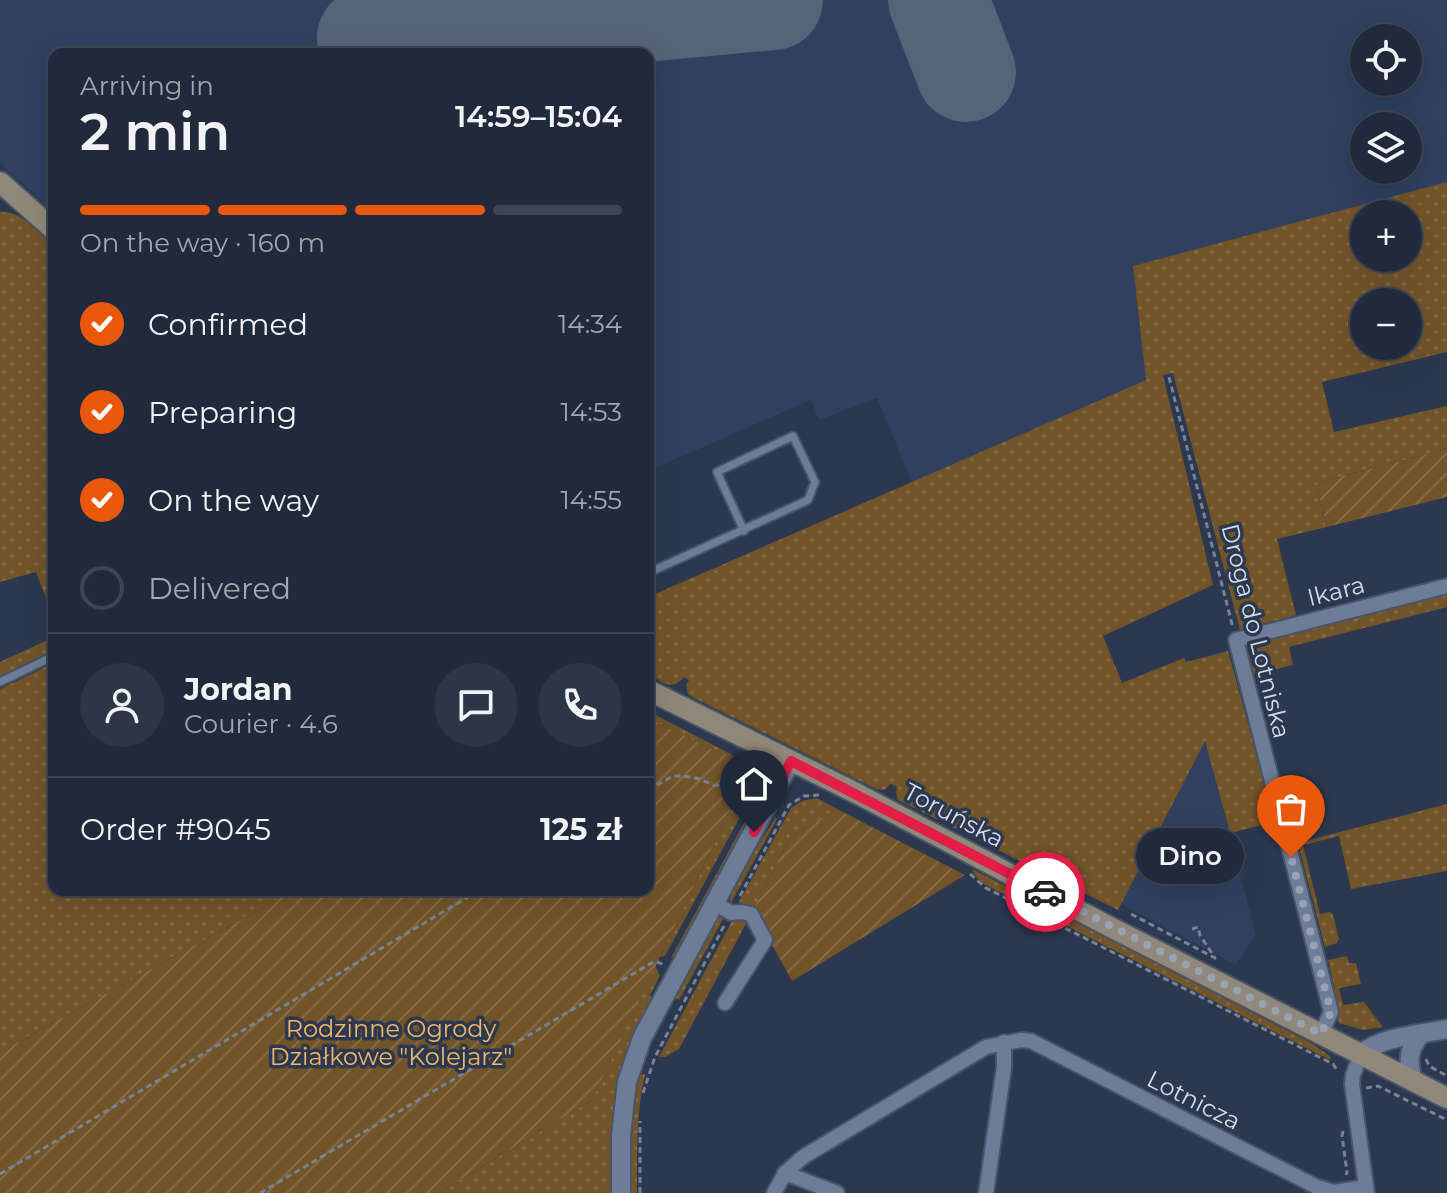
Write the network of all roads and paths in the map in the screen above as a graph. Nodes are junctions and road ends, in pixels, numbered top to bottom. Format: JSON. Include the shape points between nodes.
{"nodes":[{"id":1,"x":3,"y":190,"type":"edge"},
{"id":2,"x":48,"y":225,"type":"edge"},
{"id":3,"x":1169,"y":377,"type":"dead end"},
{"id":4,"x":744,"y":531,"type":"junction"},
{"id":5,"x":654,"y":570,"type":"edge"},
{"id":6,"x":1447,"y":586,"type":"edge"},
{"id":7,"x":1236,"y":640,"type":"junction"},
{"id":8,"x":48,"y":659,"type":"edge"},
{"id":9,"x":0,"y":682,"type":"edge"},
{"id":10,"x":654,"y":693,"type":"edge"},
{"id":11,"x":742,"y":756,"type":"dead end"},
{"id":12,"x":791,"y":761,"type":"junction"},
{"id":13,"x":654,"y":787,"type":"edge"},
{"id":14,"x":821,"y":795,"type":"dead end"},
{"id":15,"x":966,"y":870,"type":"dead end"},
{"id":16,"x":470,"y":896,"type":"edge"},
{"id":17,"x":723,"y":908,"type":"junction"},
{"id":18,"x":1131,"y":914,"type":"dead end"},
{"id":19,"x":1192,"y":929,"type":"dead end"},
{"id":20,"x":664,"y":965,"type":"dead end"},
{"id":21,"x":725,"y":1003,"type":"dead end"},
{"id":22,"x":1433,"y":1032,"type":"edge"},
{"id":23,"x":1321,"y":1034,"type":"junction"},
{"id":24,"x":1004,"y":1042,"type":"junction"},
{"id":25,"x":1361,"y":1054,"type":"junction"},
{"id":26,"x":1447,"y":1076,"type":"edge"},
{"id":27,"x":1413,"y":1082,"type":"junction"},
{"id":28,"x":1353,"y":1091,"type":"junction"},
{"id":29,"x":1447,"y":1098,"type":"edge"},
{"id":30,"x":642,"y":1099,"type":"dead end"},
{"id":31,"x":641,"y":1114,"type":"dead end"},
{"id":32,"x":1447,"y":1120,"type":"edge"},
{"id":33,"x":1345,"y":1122,"type":"dead end"},
{"id":34,"x":785,"y":1173,"type":"junction"},
{"id":35,"x":0,"y":1174,"type":"edge"},
{"id":36,"x":1367,"y":1190,"type":"edge"},
{"id":37,"x":1343,"y":1191,"type":"junction"},
{"id":38,"x":260,"y":1193,"type":"edge"},
{"id":39,"x":621,"y":1193,"type":"edge"},
{"id":40,"x":640,"y":1193,"type":"edge"},
{"id":41,"x":774,"y":1193,"type":"edge"},
{"id":42,"x":837,"y":1193,"type":"edge"},
{"id":43,"x":986,"y":1193,"type":"edge"}],
"edges":[{"from":1,"to":2,"type":"main road"},
{"from":3,"to":7,"type":"path","name":"Droga do Lotniska"},
{"from":4,"to":4,"type":"lane","via":[[717,472],[793,436],[815,482],[808,500]]},
{"from":4,"to":5,"type":"lane"},
{"from":6,"to":7,"type":"street","name":"Ikara"},
{"from":7,"to":23,"type":"street","name":"Droga do Lotniska","via":[[1331,1012]]},
{"from":8,"to":9,"type":"lane"},
{"from":10,"to":12,"type":"main road","name":"Toruńska"},
{"from":11,"to":13,"type":"path","via":[[753,764],[758,784],[753,799],[731,786],[683,776]]},
{"from":12,"to":17,"type":"street"},
{"from":12,"to":23,"type":"main road","name":"Toruńska"},
{"from":14,"to":17,"type":"path","via":[[804,796],[789,805]]},
{"from":15,"to":28,"type":"path","via":[[980,885],[1333,1064],[1342,1092]]},
{"from":16,"to":35,"type":"path"},
{"from":17,"to":21,"type":"street","via":[[751,914],[765,940]]},
{"from":17,"to":30,"type":"path","via":[[655,1057]]},
{"from":17,"to":39,"type":"street","via":[[642,1038],[627,1082]]},
{"from":18,"to":19,"type":"path","via":[[1214,960],[1198,927]]},
{"from":20,"to":38,"type":"path","via":[[655,961]]},
{"from":22,"to":25,"type":"street","via":[[1380,1043]]},
{"from":22,"to":26,"type":"path","via":[[1435,1043],[1427,1049],[1427,1061]]},
{"from":22,"to":27,"type":"street","via":[[1409,1052]]},
{"from":23,"to":25,"type":"main road","name":"Toruńska"},
{"from":24,"to":34,"type":"street","via":[[986,1047]]},
{"from":24,"to":37,"type":"street","name":"Lotnicza","via":[[1031,1041],[1317,1187]]},
{"from":24,"to":43,"type":"street"},
{"from":25,"to":27,"type":"main road","name":"Toruńska"},
{"from":25,"to":28,"type":"street"},
{"from":27,"to":29,"type":"main road","name":"Toruńska"},
{"from":28,"to":32,"type":"path","via":[[1378,1086]]},
{"from":28,"to":36,"type":"street"},
{"from":31,"to":40,"type":"path"},
{"from":33,"to":37,"type":"path"},
{"from":34,"to":41,"type":"street"},
{"from":34,"to":42,"type":"street"},
{"from":36,"to":37,"type":"street","name":"Lotnicza"}]}
